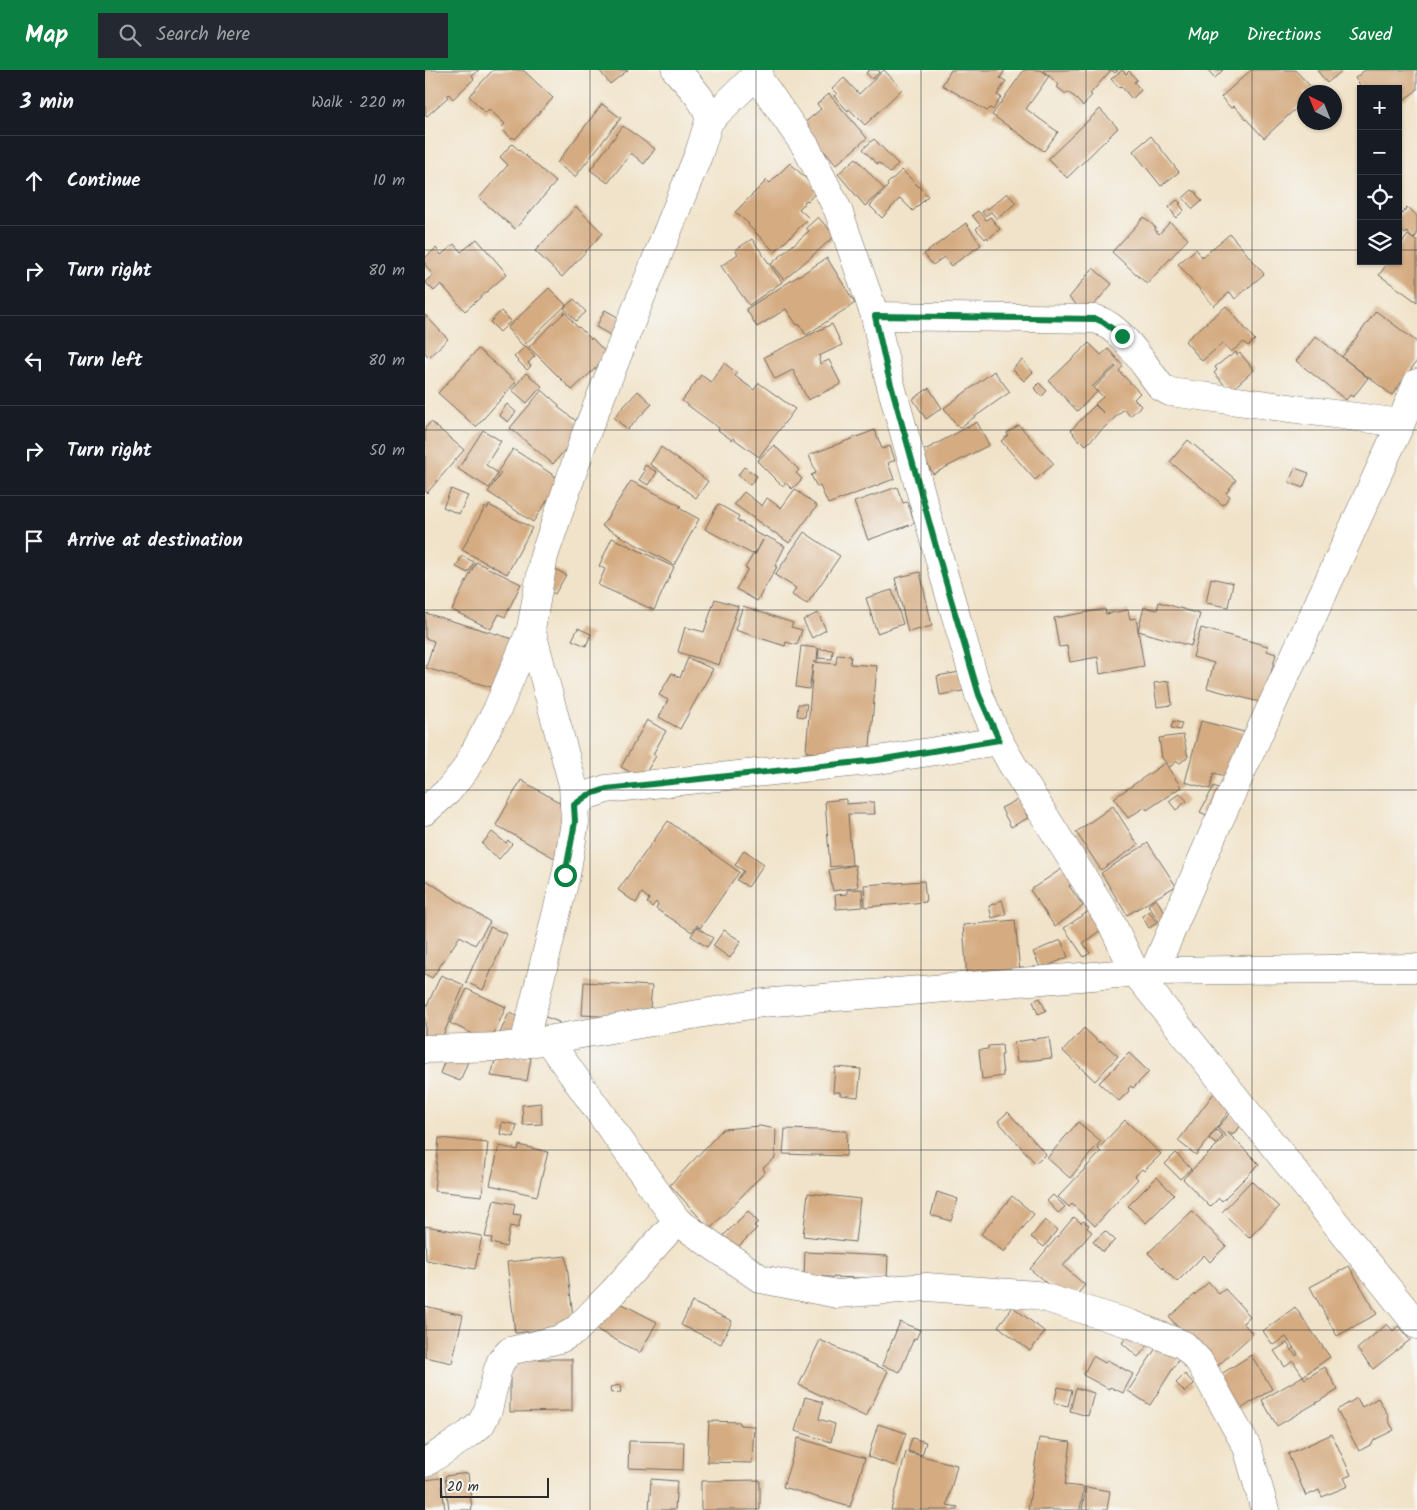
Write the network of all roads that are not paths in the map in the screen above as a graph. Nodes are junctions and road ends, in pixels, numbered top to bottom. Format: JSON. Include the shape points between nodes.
{"nodes":[{"id":1,"x":676,"y":70,"type":"edge"},
{"id":2,"x":757,"y":73,"type":"edge"},
{"id":3,"x":709,"y":121,"type":"junction"},
{"id":4,"x":875,"y":316,"type":"junction"},
{"id":5,"x":1417,"y":384,"type":"edge"},
{"id":6,"x":1401,"y":423,"type":"junction"},
{"id":7,"x":531,"y":630,"type":"junction"},
{"id":8,"x":999,"y":740,"type":"junction"},
{"id":9,"x":574,"y":805,"type":"junction"},
{"id":10,"x":425,"y":811,"type":"edge"},
{"id":11,"x":1417,"y":968,"type":"edge"},
{"id":12,"x":1144,"y":972,"type":"junction"},
{"id":13,"x":536,"y":1042,"type":"junction"},
{"id":14,"x":425,"y":1049,"type":"edge"},
{"id":15,"x":677,"y":1221,"type":"junction"},
{"id":16,"x":1417,"y":1325,"type":"edge"},
{"id":17,"x":425,"y":1462,"type":"edge"},
{"id":18,"x":1265,"y":1510,"type":"edge"}],
"edges":[{"from":1,"to":3,"type":"street","via":[[707,109]]},
{"from":2,"to":3,"type":"street"},
{"from":2,"to":4,"type":"street","via":[[806,147],[838,210]]},
{"from":3,"to":7,"type":"street","via":[[585,436],[544,556]]},
{"from":4,"to":6,"type":"street","via":[[1096,319],[1122,336],[1161,387],[1170,392]]},
{"from":4,"to":8,"type":"street","via":[[945,579],[979,695]]},
{"from":5,"to":6,"type":"street"},
{"from":6,"to":12,"type":"street","via":[[1216,827]]},
{"from":7,"to":9,"type":"street","via":[[573,785]]},
{"from":7,"to":10,"type":"street","via":[[497,710],[465,770]]},
{"from":8,"to":9,"type":"street","via":[[878,760],[606,789],[588,795]]},
{"from":8,"to":12,"type":"street"},
{"from":9,"to":13,"type":"street","via":[[575,822]]},
{"from":11,"to":12,"type":"street"},
{"from":12,"to":13,"type":"street","via":[[762,1003]]},
{"from":12,"to":16,"type":"street"},
{"from":13,"to":14,"type":"street"},
{"from":13,"to":15,"type":"street"},
{"from":15,"to":17,"type":"street","via":[[575,1331],[560,1339],[510,1351],[501,1361],[481,1424]]},
{"from":15,"to":18,"type":"street","via":[[761,1279],[837,1294],[927,1287],[1036,1295],[1131,1324],[1184,1345],[1199,1361],[1247,1448]]}]}
